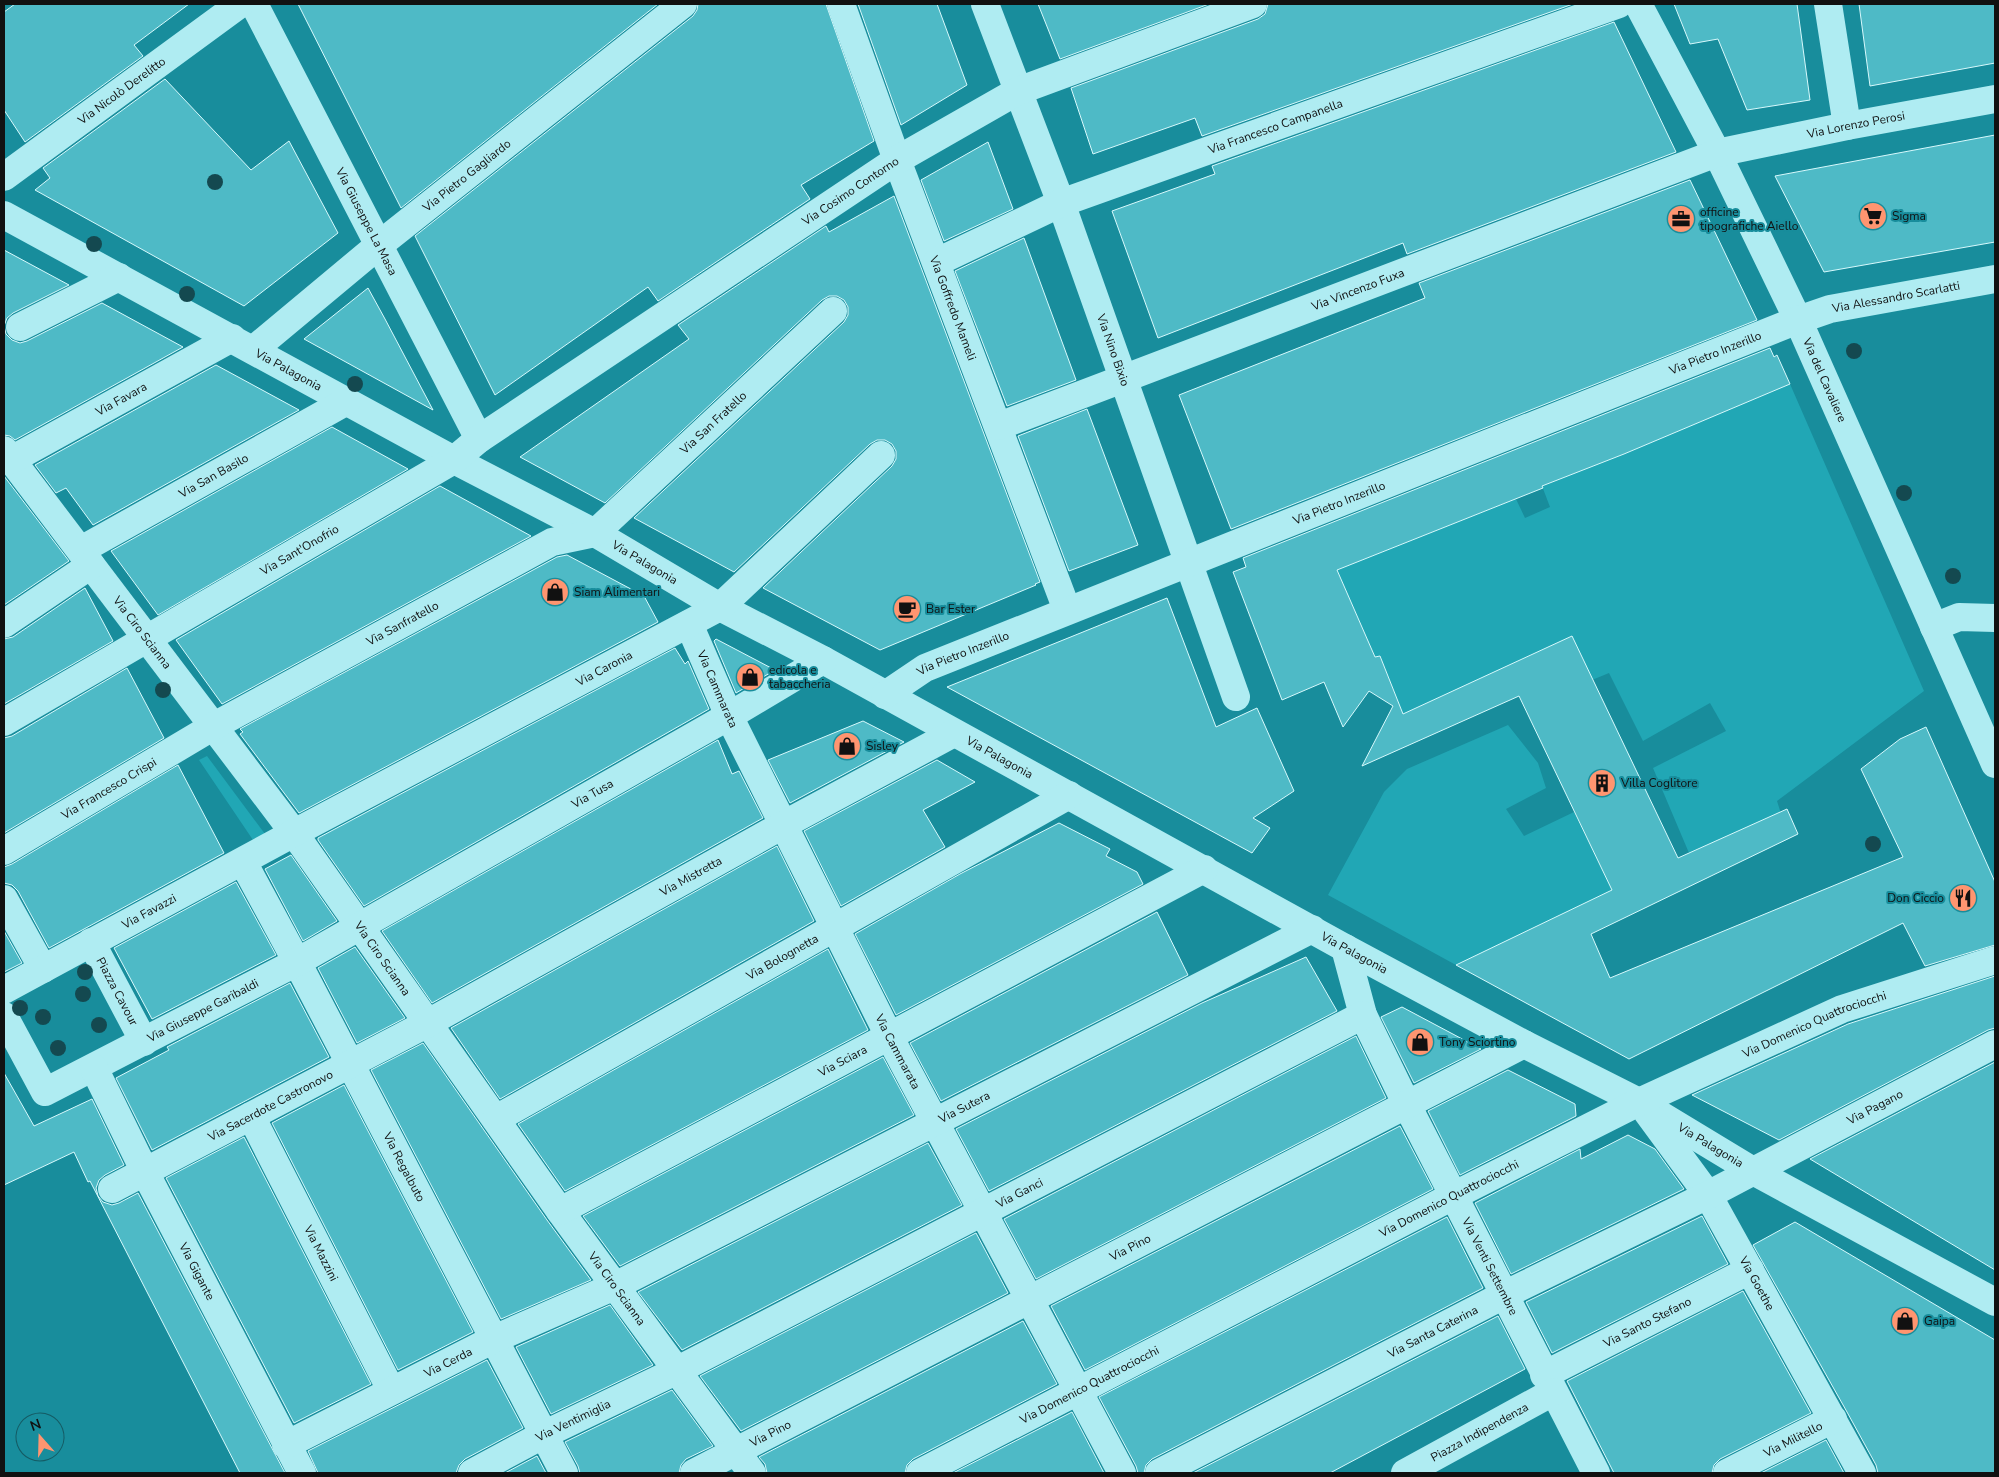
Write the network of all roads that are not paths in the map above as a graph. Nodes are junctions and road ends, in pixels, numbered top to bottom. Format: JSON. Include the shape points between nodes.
{"nodes":[{"id":1,"x":240,"y":4,"type":"edge"},
{"id":2,"x":254,"y":4,"type":"edge"},
{"id":3,"x":683,"y":4,"type":"edge"},
{"id":4,"x":841,"y":4,"type":"edge"},
{"id":5,"x":985,"y":4,"type":"edge"},
{"id":6,"x":1253,"y":4,"type":"edge"},
{"id":7,"x":1619,"y":4,"type":"edge"},
{"id":8,"x":1638,"y":4,"type":"edge"},
{"id":9,"x":1828,"y":4,"type":"edge"},
{"id":10,"x":1018,"y":91,"type":"junction"},
{"id":11,"x":1995,"y":99,"type":"edge"},
{"id":12,"x":1847,"y":126,"type":"junction"},
{"id":13,"x":1717,"y":153,"type":"junction"},
{"id":14,"x":897,"y":160,"type":"junction"},
{"id":15,"x":4,"y":177,"type":"edge"},
{"id":16,"x":1060,"y":203,"type":"junction"},
{"id":17,"x":4,"y":215,"type":"edge"},
{"id":18,"x":379,"y":245,"type":"junction"},
{"id":19,"x":937,"y":262,"type":"junction"},
{"id":20,"x":119,"y":277,"type":"junction"},
{"id":21,"x":1995,"y":279,"type":"edge"},
{"id":22,"x":833,"y":311,"type":"dead end"},
{"id":23,"x":1798,"y":320,"type":"junction"},
{"id":24,"x":20,"y":327,"type":"dead end"},
{"id":25,"x":243,"y":344,"type":"junction"},
{"id":26,"x":1122,"y":378,"type":"junction"},
{"id":27,"x":347,"y":401,"type":"junction"},
{"id":28,"x":999,"y":426,"type":"junction"},
{"id":29,"x":479,"y":438,"type":"junction"},
{"id":30,"x":7,"y":455,"type":"edge"},
{"id":31,"x":881,"y":455,"type":"dead end"},
{"id":32,"x":454,"y":460,"type":"junction"},
{"id":33,"x":594,"y":533,"type":"junction"},
{"id":34,"x":86,"y":558,"type":"junction"},
{"id":35,"x":1188,"y":563,"type":"junction"},
{"id":36,"x":720,"y":607,"type":"junction"},
{"id":37,"x":1067,"y":610,"type":"junction"},
{"id":38,"x":1995,"y":618,"type":"edge"},
{"id":39,"x":4,"y":624,"type":"edge"},
{"id":40,"x":688,"y":624,"type":"junction"},
{"id":41,"x":1934,"y":627,"type":"junction"},
{"id":42,"x":145,"y":638,"type":"junction"},
{"id":43,"x":823,"y":660,"type":"junction"},
{"id":44,"x":885,"y":695,"type":"junction"},
{"id":45,"x":1236,"y":697,"type":"dead end"},
{"id":46,"x":729,"y":716,"type":"junction"},
{"id":47,"x":4,"y":722,"type":"edge"},
{"id":48,"x":214,"y":726,"type":"junction"},
{"id":49,"x":954,"y":733,"type":"junction"},
{"id":50,"x":1995,"y":764,"type":"edge"},
{"id":51,"x":1069,"y":795,"type":"junction"},
{"id":52,"x":783,"y":825,"type":"junction"},
{"id":53,"x":294,"y":833,"type":"junction"},
{"id":54,"x":4,"y":851,"type":"edge"},
{"id":55,"x":243,"y":862,"type":"junction"},
{"id":56,"x":1204,"y":869,"type":"junction"},
{"id":57,"x":4,"y":899,"type":"edge"},
{"id":58,"x":360,"y":926,"type":"junction"},
{"id":59,"x":835,"y":927,"type":"junction"},
{"id":60,"x":1312,"y":929,"type":"junction"},
{"id":61,"x":91,"y":942,"type":"junction"},
{"id":62,"x":1345,"y":948,"type":"junction"},
{"id":63,"x":1995,"y":960,"type":"edge"},
{"id":64,"x":297,"y":962,"type":"junction"},
{"id":65,"x":43,"y":969,"type":"junction"},
{"id":66,"x":4,"y":990,"type":"edge"},
{"id":67,"x":4,"y":1016,"type":"edge"},
{"id":68,"x":1363,"y":1016,"type":"junction"},
{"id":69,"x":428,"y":1023,"type":"junction"},
{"id":70,"x":889,"y":1036,"type":"junction"},
{"id":71,"x":144,"y":1042,"type":"junction"},
{"id":72,"x":1524,"y":1044,"type":"junction"},
{"id":73,"x":1995,"y":1044,"type":"edge"},
{"id":74,"x":350,"y":1064,"type":"junction"},
{"id":75,"x":94,"y":1068,"type":"junction"},
{"id":76,"x":1639,"y":1102,"type":"junction"},
{"id":77,"x":1407,"y":1106,"type":"junction"},
{"id":78,"x":251,"y":1116,"type":"junction"},
{"id":79,"x":496,"y":1119,"type":"junction"},
{"id":80,"x":935,"y":1122,"type":"junction"},
{"id":81,"x":1753,"y":1171,"type":"junction"},
{"id":82,"x":145,"y":1172,"type":"junction"},
{"id":83,"x":112,"y":1189,"type":"dead end"},
{"id":84,"x":1708,"y":1195,"type":"junction"},
{"id":85,"x":1453,"y":1196,"type":"junction"},
{"id":86,"x":560,"y":1211,"type":"junction"},
{"id":87,"x":983,"y":1212,"type":"junction"},
{"id":88,"x":1750,"y":1270,"type":"junction"},
{"id":89,"x":615,"y":1286,"type":"junction"},
{"id":90,"x":1504,"y":1295,"type":"junction"},
{"id":91,"x":1030,"y":1300,"type":"junction"},
{"id":92,"x":1995,"y":1300,"type":"edge"},
{"id":93,"x":494,"y":1339,"type":"junction"},
{"id":94,"x":676,"y":1371,"type":"junction"},
{"id":95,"x":1549,"y":1384,"type":"junction"},
{"id":96,"x":391,"y":1390,"type":"junction"},
{"id":97,"x":1079,"y":1392,"type":"junction"},
{"id":98,"x":1833,"y":1419,"type":"junction"},
{"id":99,"x":544,"y":1435,"type":"junction"},
{"id":100,"x":286,"y":1444,"type":"junction"},
{"id":101,"x":744,"y":1463,"type":"edge"},
{"id":102,"x":1589,"y":1471,"type":"edge"},
{"id":103,"x":302,"y":1473,"type":"edge"},
{"id":104,"x":472,"y":1473,"type":"edge"},
{"id":105,"x":564,"y":1473,"type":"edge"},
{"id":106,"x":694,"y":1473,"type":"edge"},
{"id":107,"x":920,"y":1473,"type":"edge"},
{"id":108,"x":1122,"y":1473,"type":"edge"},
{"id":109,"x":1159,"y":1473,"type":"edge"},
{"id":110,"x":1405,"y":1473,"type":"edge"},
{"id":111,"x":1727,"y":1473,"type":"edge"},
{"id":112,"x":1862,"y":1473,"type":"edge"}],
"edges":[{"from":1,"to":15,"type":"street","name":"Via Nicolò Derelitto"},
{"from":2,"to":18,"type":"street","name":"Via Giuseppe La Masa"},
{"from":3,"to":18,"type":"street","name":"Via Pietro Gagliardo"},
{"from":4,"to":14,"type":"street","name":"Via Goffredo Mameli"},
{"from":5,"to":10,"type":"street","name":"Via Nino Bixio"},
{"from":6,"to":10,"type":"street","name":"Via Cosimo Contorno"},
{"from":7,"to":16,"type":"street","name":"Via Francesco Campanella"},
{"from":8,"to":13,"type":"street","name":"Via del Cavaliere"},
{"from":9,"to":12,"type":"street"},
{"from":10,"to":14,"type":"street","name":"Via Cosimo Contorno"},
{"from":10,"to":16,"type":"street","name":"Via Nino Bixio"},
{"from":11,"to":12,"type":"street","name":"Via Lorenzo Perosi"},
{"from":12,"to":13,"type":"street","name":"Via Lorenzo Perosi"},
{"from":13,"to":23,"type":"street","name":"Via del Cavaliere"},
{"from":13,"to":26,"type":"street","name":"Via Vincenzo Fuxa"},
{"from":14,"to":19,"type":"street","name":"Via Goffredo Mameli"},
{"from":14,"to":29,"type":"street","name":"Via Cosimo Contorno"},
{"from":16,"to":19,"type":"street","name":"Via Francesco Campanella"},
{"from":16,"to":26,"type":"street","name":"Via Nino Bixio"},
{"from":17,"to":20,"type":"street","name":"Via Palagonia"},
{"from":18,"to":25,"type":"street","name":"Via Pietro Gagliardo"},
{"from":18,"to":29,"type":"street","name":"Via Giuseppe La Masa"},
{"from":19,"to":28,"type":"street","name":"Via Goffredo Mameli"},
{"from":20,"to":24,"type":"street"},
{"from":20,"to":25,"type":"street","name":"Via Palagonia"},
{"from":21,"to":23,"type":"street","name":"Via Alessandro Scarlatti","via":[[1830,310]]},
{"from":22,"to":33,"type":"street","name":"Via San Fratello"},
{"from":23,"to":35,"type":"street","name":"Via Pietro Inzerillo"},
{"from":23,"to":41,"type":"street","name":"Via del Cavaliere"},
{"from":25,"to":27,"type":"street","name":"Via Palagonia"},
{"from":25,"to":30,"type":"street","name":"Via Favara"},
{"from":26,"to":28,"type":"street","name":"Via Vincenzo Fuxa"},
{"from":26,"to":35,"type":"street","name":"Via Nino Bixio"},
{"from":27,"to":32,"type":"street","name":"Via Palagonia"},
{"from":27,"to":34,"type":"street","name":"Via San Basilo"},
{"from":28,"to":37,"type":"street","name":"Via Goffredo Mameli"},
{"from":29,"to":32,"type":"street","name":"Via Cosimo Contorno"},
{"from":30,"to":34,"type":"street","name":"Via Ciro Scianna"},
{"from":31,"to":36,"type":"street","name":"Via Caronia"},
{"from":32,"to":33,"type":"street","name":"Via Palagonia"},
{"from":32,"to":42,"type":"street","name":"Via Sant'Onofrio"},
{"from":33,"to":36,"type":"street","name":"Via Palagonia"},
{"from":33,"to":48,"type":"street","name":"Via Sanfratello","via":[[552,542]]},
{"from":34,"to":39,"type":"street","name":"Via San Basilo"},
{"from":34,"to":42,"type":"street","name":"Via Ciro Scianna"},
{"from":35,"to":37,"type":"street","name":"Via Pietro Inzerillo"},
{"from":35,"to":45,"type":"street","name":"Via Nino Bixio"},
{"from":36,"to":40,"type":"street","name":"Via Caronia"},
{"from":36,"to":43,"type":"street","name":"Via Palagonia"},
{"from":37,"to":44,"type":"street","name":"Via Pietro Inzerillo","via":[[925,668]]},
{"from":38,"to":41,"type":"street","via":[[1959,618]]},
{"from":40,"to":46,"type":"street","name":"Via Cammarata"},
{"from":40,"to":53,"type":"street","name":"Via Caronia"},
{"from":41,"to":50,"type":"street","name":"Via del Cavaliere"},
{"from":42,"to":47,"type":"street","name":"Via Sant'Onofrio"},
{"from":42,"to":48,"type":"street","name":"Via Ciro Scianna"},
{"from":43,"to":44,"type":"street","name":"Via Palagonia"},
{"from":43,"to":46,"type":"street","name":"Via Tusa"},
{"from":44,"to":49,"type":"street","name":"Via Palagonia"},
{"from":46,"to":52,"type":"street","name":"Via Cammarata"},
{"from":46,"to":58,"type":"street","name":"Via Tusa"},
{"from":48,"to":53,"type":"street","name":"Via Ciro Scianna"},
{"from":48,"to":54,"type":"street","name":"Via Francesco Crispi"},
{"from":49,"to":51,"type":"street","name":"Via Palagonia"},
{"from":49,"to":52,"type":"street","name":"Via Mistretta"},
{"from":51,"to":56,"type":"street","name":"Via Palagonia"},
{"from":51,"to":59,"type":"street","name":"Via Bolognetta"},
{"from":52,"to":59,"type":"street","name":"Via Cammarata"},
{"from":52,"to":69,"type":"street","name":"Via Mistretta"},
{"from":53,"to":55,"type":"street","name":"Via Favazzi"},
{"from":53,"to":58,"type":"street","name":"Via Ciro Scianna"},
{"from":55,"to":61,"type":"street","name":"Via Favazzi"},
{"from":55,"to":64,"type":"street","name":"Via Regalbuto"},
{"from":56,"to":60,"type":"street","name":"Via Palagonia"},
{"from":56,"to":70,"type":"street","name":"Via Sciara"},
{"from":57,"to":65,"type":"street"},
{"from":58,"to":64,"type":"street","name":"Via Giuseppe Garibaldi"},
{"from":58,"to":69,"type":"street","name":"Via Ciro Scianna"},
{"from":59,"to":70,"type":"street","name":"Via Cammarata"},
{"from":59,"to":79,"type":"street","name":"Via Bolognetta"},
{"from":60,"to":62,"type":"street","name":"Via Palagonia"},
{"from":60,"to":80,"type":"street","name":"Via Sutera"},
{"from":61,"to":65,"type":"street","name":"Via Favazzi"},
{"from":61,"to":71,"type":"street","name":"Piazza Cavour"},
{"from":62,"to":68,"type":"street","name":"Via Venti Settembre"},
{"from":62,"to":72,"type":"street","name":"Via Palagonia"},
{"from":63,"to":76,"type":"street","name":"Via Domenico Quattrociocchi","via":[[1842,1009]]},
{"from":64,"to":71,"type":"street","name":"Via Giuseppe Garibaldi"},
{"from":64,"to":74,"type":"street","name":"Via Regalbuto"},
{"from":65,"to":66,"type":"street","name":"Via Favazzi"},
{"from":67,"to":75,"type":"street","name":"Via Giuseppe Garibaldi","via":[[45,1092]]},
{"from":68,"to":77,"type":"street","name":"Via Venti Settembre"},
{"from":68,"to":87,"type":"street","name":"Via Ganci"},
{"from":69,"to":74,"type":"street","name":"Via Sacerdote Castronovo"},
{"from":69,"to":79,"type":"street","name":"Via Ciro Scianna"},
{"from":70,"to":80,"type":"street","name":"Via Cammarata"},
{"from":70,"to":86,"type":"street","name":"Via Sciara"},
{"from":71,"to":75,"type":"street","name":"Via Giuseppe Garibaldi"},
{"from":72,"to":76,"type":"street","name":"Via Palagonia"},
{"from":72,"to":77,"type":"street","name":"Via Pino"},
{"from":73,"to":81,"type":"street","name":"Via Pagano"},
{"from":74,"to":78,"type":"street","name":"Via Sacerdote Castronovo"},
{"from":74,"to":93,"type":"street","name":"Via Regalbuto"},
{"from":75,"to":82,"type":"street","name":"Via Gigante"},
{"from":76,"to":81,"type":"street","name":"Via Palagonia"},
{"from":76,"to":84,"type":"street","name":"Via Goethe"},
{"from":76,"to":85,"type":"street","name":"Via Domenico Quattrociocchi"},
{"from":77,"to":85,"type":"street","name":"Via Venti Settembre"},
{"from":77,"to":91,"type":"street","name":"Via Pino"},
{"from":78,"to":82,"type":"street","name":"Via Sacerdote Castronovo"},
{"from":78,"to":96,"type":"street","name":"Via Mazzini"},
{"from":79,"to":86,"type":"street","name":"Via Ciro Scianna"},
{"from":80,"to":87,"type":"street","name":"Via Cammarata"},
{"from":80,"to":89,"type":"street","name":"Via Sutera"},
{"from":81,"to":84,"type":"street","name":"Via Pagano"},
{"from":81,"to":92,"type":"street","name":"Via Palagonia"},
{"from":82,"to":83,"type":"street","name":"Via Sacerdote Castronovo"},
{"from":82,"to":100,"type":"street","name":"Via Gigante"},
{"from":84,"to":88,"type":"street","name":"Via Goethe"},
{"from":84,"to":90,"type":"street","name":"Via Santa Caterina"},
{"from":85,"to":90,"type":"street","name":"Via Venti Settembre"},
{"from":85,"to":97,"type":"street","name":"Via Domenico Quattrociocchi"},
{"from":86,"to":89,"type":"street","name":"Via Ciro Scianna"},
{"from":87,"to":91,"type":"street","name":"Via Cammarata"},
{"from":87,"to":94,"type":"street","name":"Via Ganci"},
{"from":88,"to":95,"type":"street","name":"Via Santo Stefano"},
{"from":88,"to":98,"type":"street","name":"Via Goethe"},
{"from":89,"to":93,"type":"street","name":"Via Cerda"},
{"from":89,"to":94,"type":"street","name":"Via Ciro Scianna"},
{"from":90,"to":95,"type":"street","name":"Via Venti Settembre"},
{"from":90,"to":109,"type":"street","name":"Via Santa Caterina"},
{"from":91,"to":97,"type":"street","name":"Via Cammarata"},
{"from":91,"to":101,"type":"street","name":"Via Pino"},
{"from":93,"to":96,"type":"street","name":"Via Cerda"},
{"from":93,"to":99,"type":"street","name":"Via Regalbuto"},
{"from":94,"to":99,"type":"street","name":"Via Ventimiglia"},
{"from":94,"to":101,"type":"street","name":"Via Ciro Scianna"},
{"from":95,"to":102,"type":"street","name":"Via Venti Settembre"},
{"from":95,"to":110,"type":"street","name":"Piazza Indipendenza"},
{"from":96,"to":100,"type":"street","name":"Via Cerda"},
{"from":97,"to":107,"type":"street","name":"Via Domenico Quattrociocchi"},
{"from":97,"to":108,"type":"street","name":"Via Cammarata"},
{"from":98,"to":111,"type":"street","name":"Via Militello"},
{"from":98,"to":112,"type":"street","name":"Via Goethe"},
{"from":99,"to":104,"type":"street","name":"Via Ventimiglia"},
{"from":99,"to":105,"type":"street","name":"Via Regalbuto"},
{"from":100,"to":103,"type":"street","name":"Via Gigante"},
{"from":101,"to":106,"type":"street","name":"Via Pino"}]}
